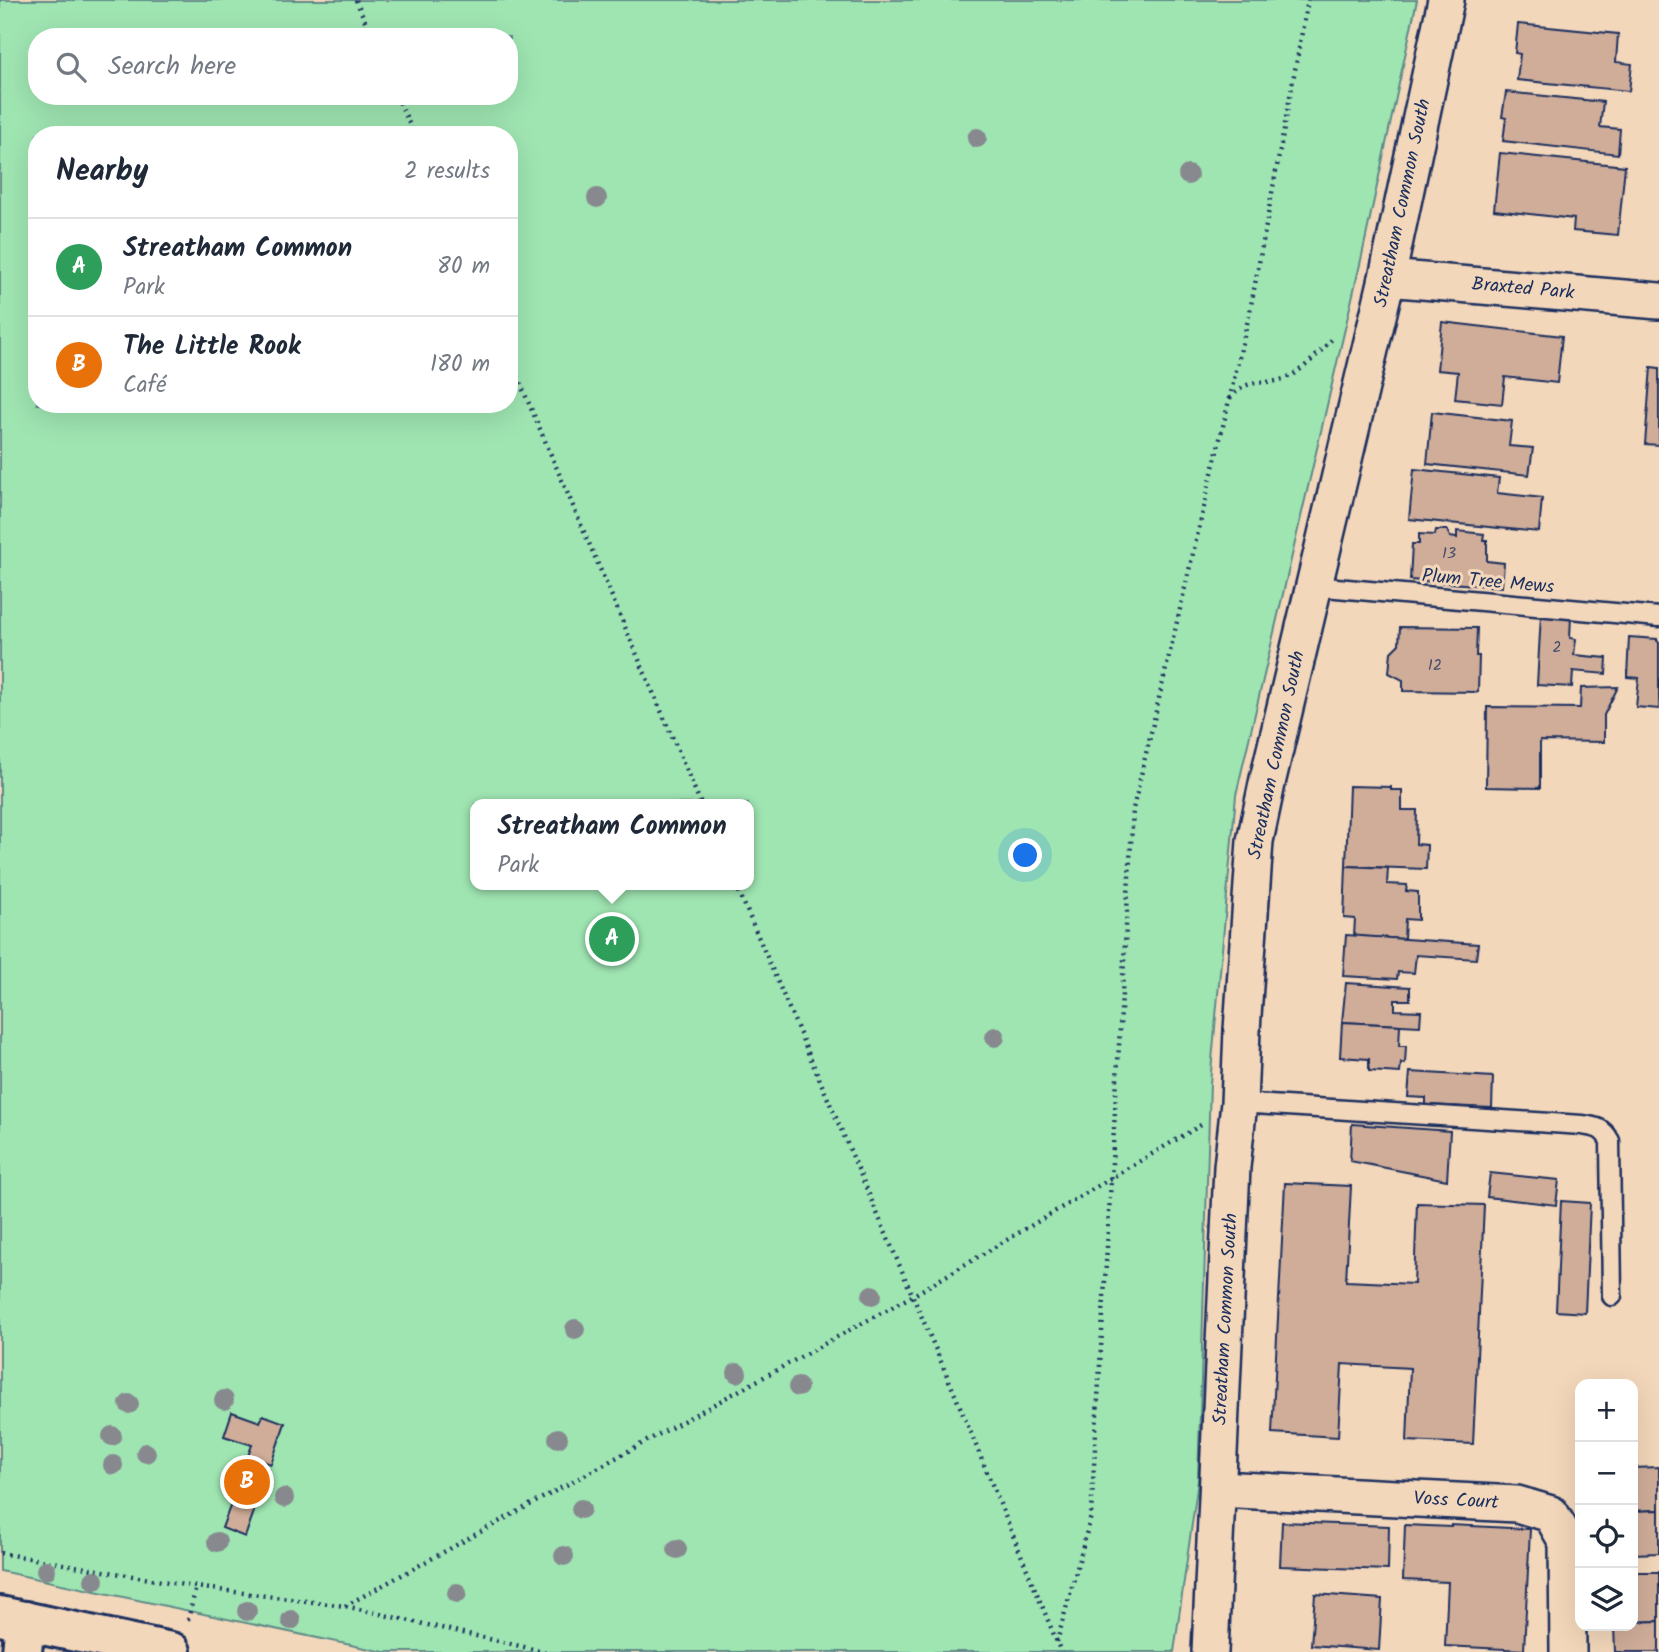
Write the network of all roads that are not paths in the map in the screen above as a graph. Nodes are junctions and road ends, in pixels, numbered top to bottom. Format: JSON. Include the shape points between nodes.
{"nodes":[{"id":1,"x":1446,"y":0,"type":"edge"},
{"id":2,"x":1387,"y":278,"type":"junction"},
{"id":3,"x":1659,"y":301,"type":"edge"},
{"id":4,"x":1314,"y":586,"type":"junction"},
{"id":5,"x":1659,"y":617,"type":"edge"},
{"id":6,"x":1239,"y":1103,"type":"junction"},
{"id":7,"x":1612,"y":1296,"type":"dead end"},
{"id":8,"x":1218,"y":1489,"type":"junction"},
{"id":9,"x":16,"y":1629,"type":"edge"},
{"id":10,"x":179,"y":1638,"type":"edge"},
{"id":11,"x":1210,"y":1652,"type":"edge"},
{"id":12,"x":1568,"y":1652,"type":"edge"}],
"edges":[{"from":1,"to":2,"type":"street","name":"Streatham Common South"},
{"from":2,"to":3,"type":"street","name":"Braxted Park"},
{"from":2,"to":4,"type":"street","name":"Streatham Common South"},
{"from":4,"to":5,"type":"lane","name":"Plum Tree Mews"},
{"from":4,"to":6,"type":"street","name":"Streatham Common South","via":[[1255,841]]},
{"from":6,"to":7,"type":"lane","via":[[1582,1125],[1605,1131],[1610,1141]]},
{"from":6,"to":8,"type":"street","name":"Streatham Common South"},
{"from":8,"to":11,"type":"street","name":"Streatham Common South"},
{"from":8,"to":12,"type":"street","name":"Voss Court","via":[[1517,1504],[1551,1514],[1566,1542]]},
{"from":9,"to":10,"type":"highway"}]}
